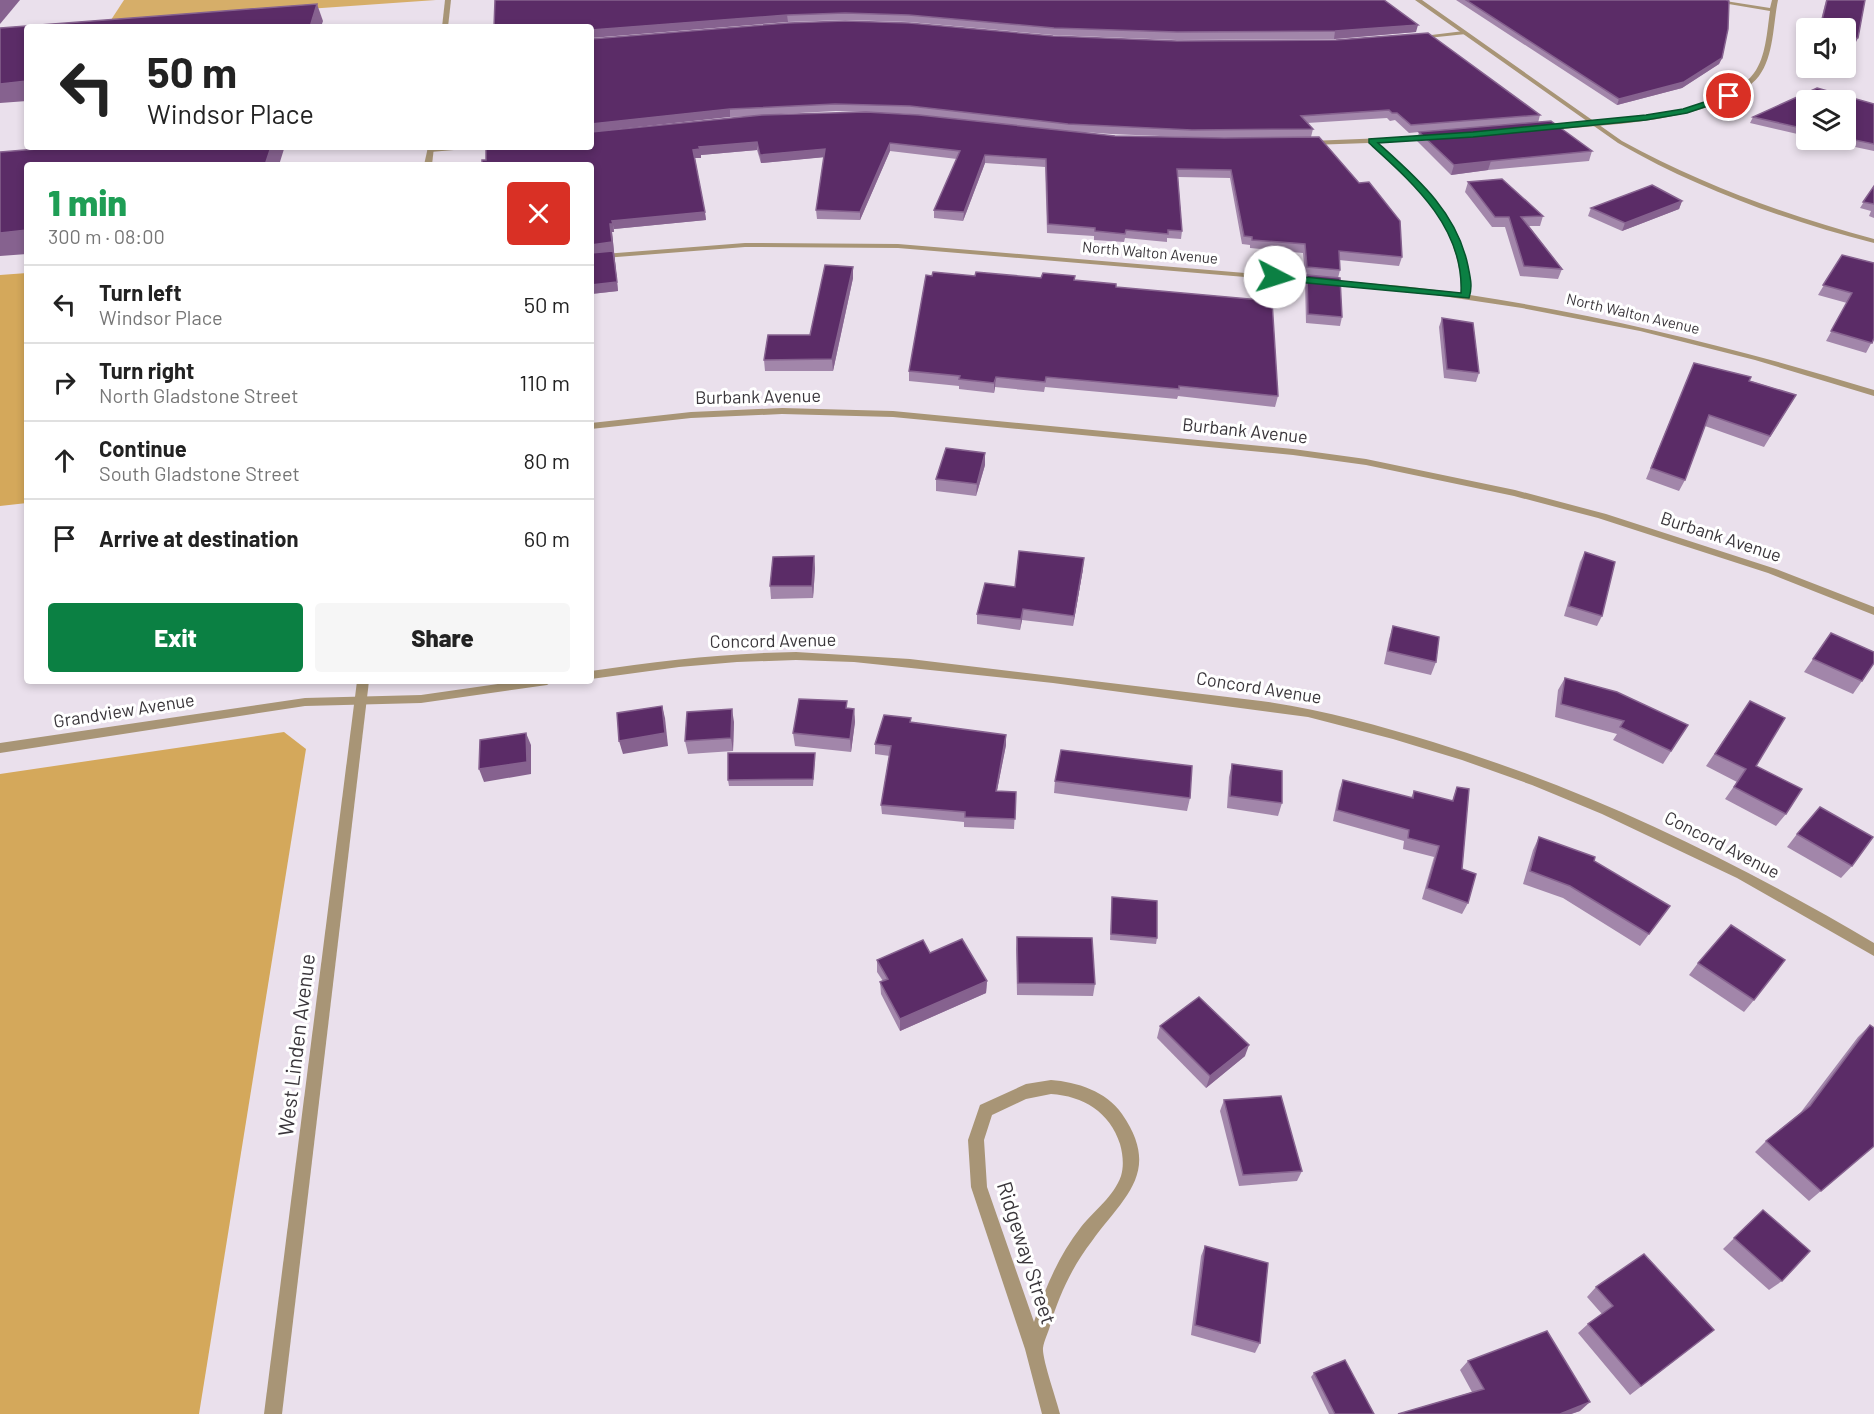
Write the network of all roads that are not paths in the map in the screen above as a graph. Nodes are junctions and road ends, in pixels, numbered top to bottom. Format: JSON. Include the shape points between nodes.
{"nodes":[{"id":1,"x":448,"y":0,"type":"edge"},
{"id":2,"x":1418,"y":0,"type":"edge"},
{"id":3,"x":1708,"y":0,"type":"edge"},
{"id":4,"x":1775,"y":0,"type":"edge"},
{"id":5,"x":1772,"y":10,"type":"junction"},
{"id":6,"x":445,"y":24,"type":"edge"},
{"id":7,"x":1464,"y":33,"type":"junction"},
{"id":8,"x":1412,"y":37,"type":"edge"},
{"id":9,"x":1592,"y":123,"type":"junction"},
{"id":10,"x":1532,"y":129,"type":"edge"},
{"id":11,"x":1443,"y":137,"type":"edge"},
{"id":12,"x":1371,"y":141,"type":"junction"},
{"id":13,"x":1304,"y":143,"type":"edge"},
{"id":14,"x":1874,"y":241,"type":"edge"},
{"id":15,"x":594,"y":257,"type":"edge"},
{"id":16,"x":1466,"y":296,"type":"junction"},
{"id":17,"x":1874,"y":393,"type":"edge"},
{"id":18,"x":594,"y":426,"type":"edge"},
{"id":19,"x":1874,"y":611,"type":"edge"},
{"id":20,"x":594,"y":675,"type":"edge"},
{"id":21,"x":363,"y":684,"type":"edge"},
{"id":22,"x":526,"y":684,"type":"edge"},
{"id":23,"x":360,"y":701,"type":"junction"},
{"id":24,"x":0,"y":748,"type":"edge"},
{"id":25,"x":1874,"y":950,"type":"edge"},
{"id":26,"x":1034,"y":1349,"type":"junction"},
{"id":27,"x":273,"y":1414,"type":"edge"},
{"id":28,"x":1051,"y":1414,"type":"edge"}],
"edges":[{"from":1,"to":6,"type":"street"},
{"from":2,"to":7,"type":"street"},
{"from":3,"to":5,"type":"street"},
{"from":4,"to":5,"type":"street"},
{"from":5,"to":9,"type":"street","via":[[1756,75],[1729,96],[1684,111]]},
{"from":7,"to":8,"type":"street"},
{"from":7,"to":9,"type":"street"},
{"from":9,"to":10,"type":"street"},
{"from":9,"to":14,"type":"street","via":[[1689,180],[1780,214]]},
{"from":11,"to":12,"type":"street"},
{"from":12,"to":13,"type":"street"},
{"from":12,"to":16,"type":"street","via":[[1418,183],[1452,227],[1460,251]]},
{"from":15,"to":16,"type":"street","name":"North Walton Avenue","via":[[745,245],[898,246]]},
{"from":16,"to":17,"type":"street","name":"North Walton Avenue","via":[[1627,325],[1745,354]]},
{"from":18,"to":19,"type":"street","name":"Burbank Avenue","via":[[691,415],[782,411],[893,414],[1366,462],[1515,493],[1602,516],[1761,567]]},
{"from":20,"to":25,"type":"street","name":"Concord Avenue","via":[[704,660],[825,657],[1150,690],[1316,714],[1439,747],[1601,806],[1757,882]]},
{"from":21,"to":23,"type":"street","name":"West Linden Avenue"},
{"from":22,"to":23,"type":"street","via":[[421,699]]},
{"from":23,"to":24,"type":"street","name":"Grandview Avenue","via":[[305,702]]},
{"from":23,"to":27,"type":"street","name":"West Linden Avenue"},
{"from":26,"to":26,"type":"street","name":"Ridgeway Street","via":[[979,1187],[976,1140],[986,1110],[1024,1090],[1050,1085],[1076,1089],[1100,1101],[1118,1120],[1129,1144],[1130,1170],[1119,1199],[1087,1233],[1065,1267]]},
{"from":26,"to":28,"type":"street","name":"Ridgeway Street"}]}
